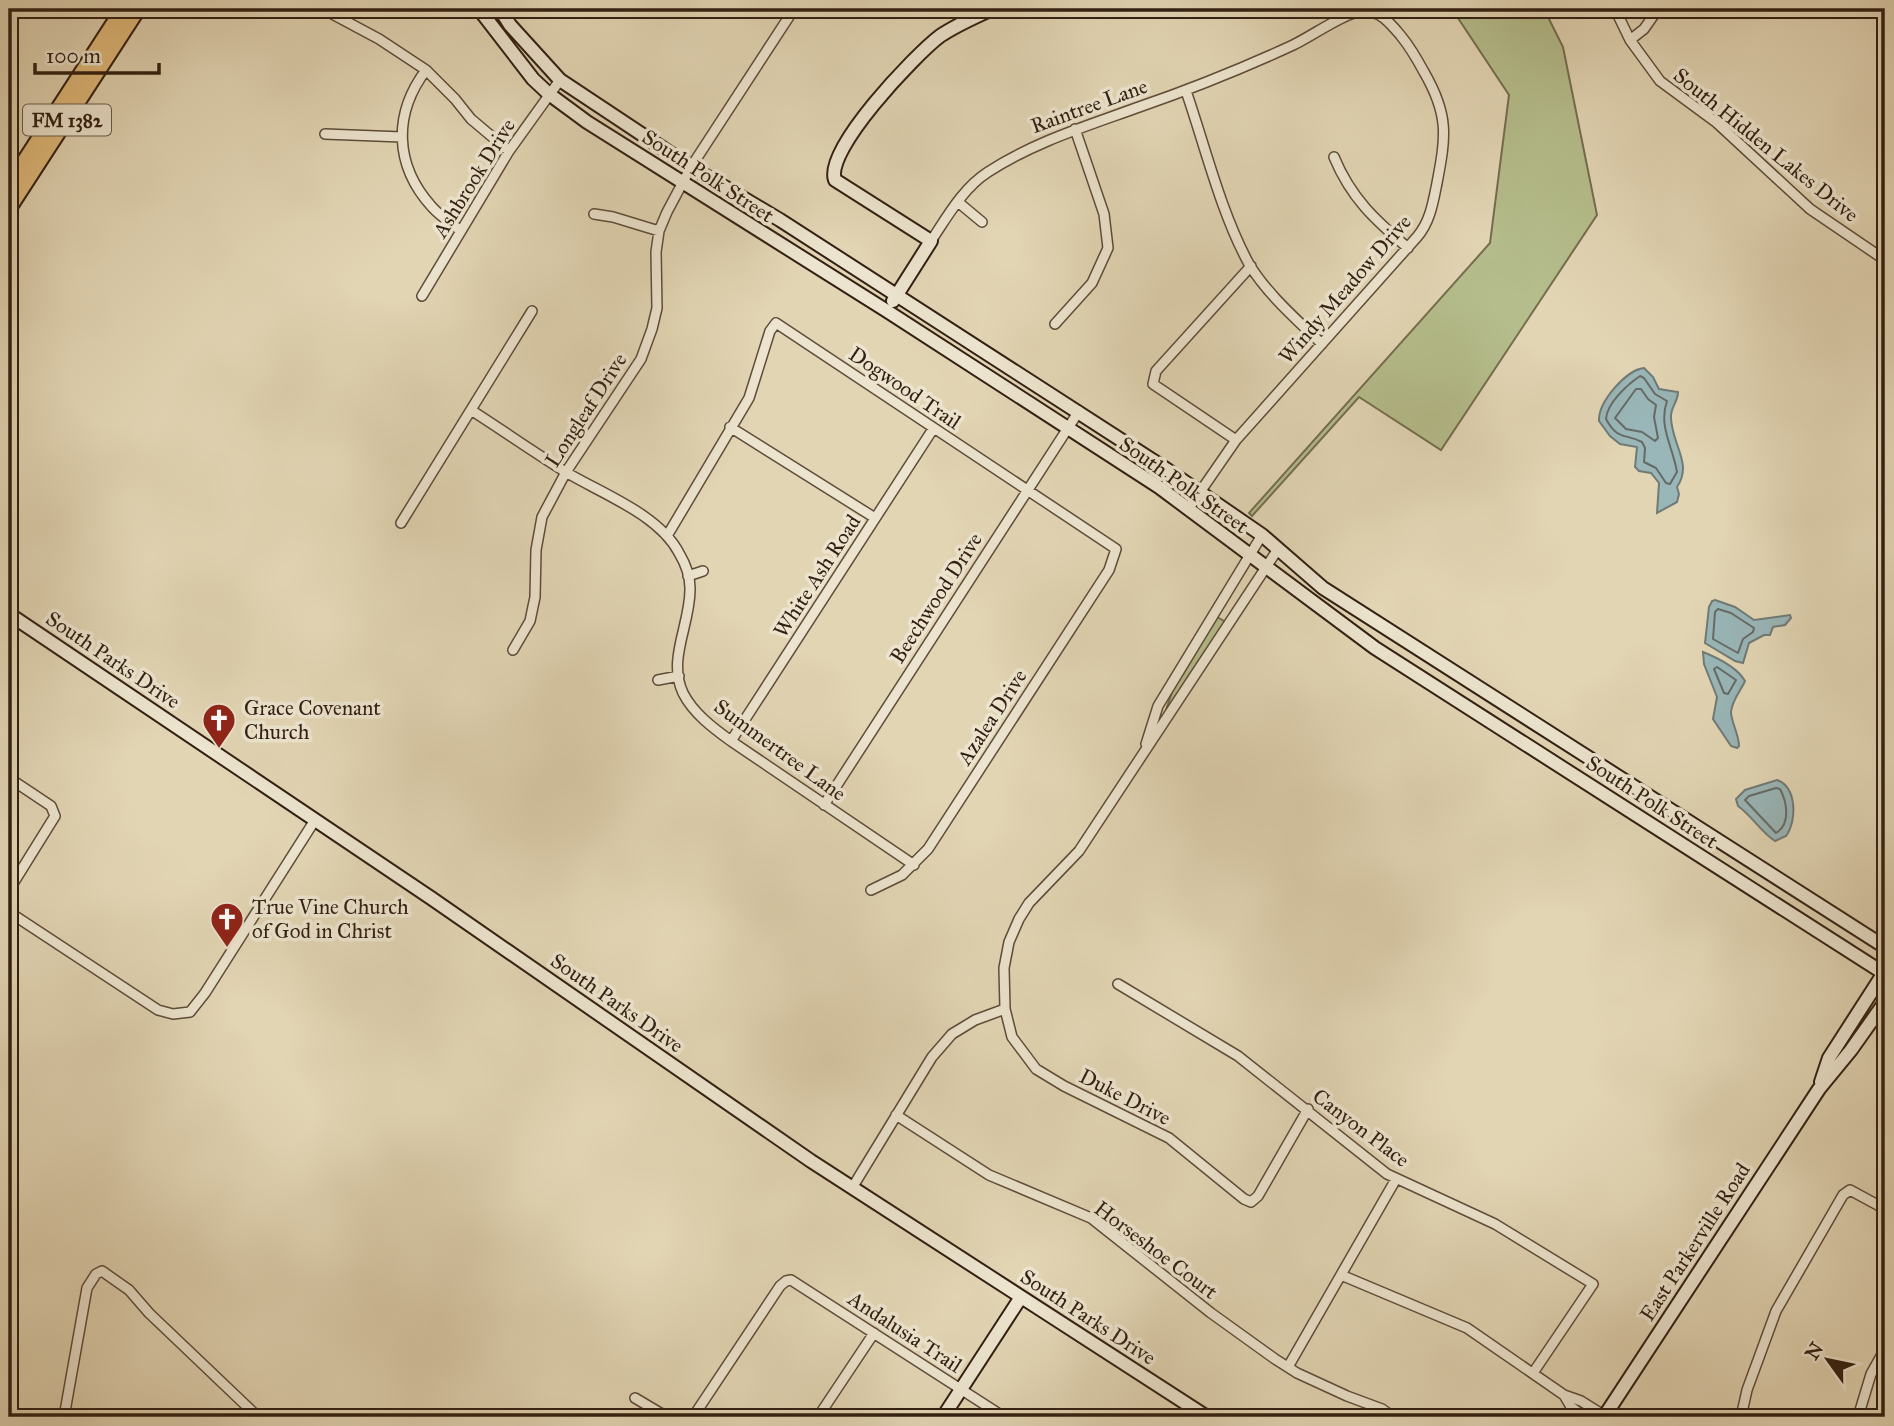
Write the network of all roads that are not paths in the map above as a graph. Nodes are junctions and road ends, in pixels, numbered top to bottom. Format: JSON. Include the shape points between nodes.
{"nodes":[{"id":1,"x":123,"y":9,"type":"edge"},
{"id":2,"x":138,"y":9,"type":"edge"},
{"id":3,"x":323,"y":9,"type":"edge"},
{"id":4,"x":479,"y":9,"type":"edge"},
{"id":5,"x":500,"y":9,"type":"edge"},
{"id":6,"x":794,"y":9,"type":"edge"},
{"id":7,"x":992,"y":9,"type":"edge"},
{"id":8,"x":1615,"y":9,"type":"edge"},
{"id":9,"x":1658,"y":9,"type":"edge"},
{"id":10,"x":1362,"y":11,"type":"joint"},
{"id":11,"x":966,"y":14,"type":"edge"},
{"id":12,"x":1630,"y":40,"type":"junction"},
{"id":13,"x":426,"y":69,"type":"junction"},
{"id":14,"x":560,"y":80,"type":"junction"},
{"id":15,"x":1186,"y":91,"type":"junction"},
{"id":16,"x":549,"y":94,"type":"junction"},
{"id":17,"x":1075,"y":129,"type":"junction"},
{"id":18,"x":326,"y":134,"type":"dead end"},
{"id":19,"x":402,"y":137,"type":"junction"},
{"id":20,"x":509,"y":150,"type":"junction"},
{"id":21,"x":1334,"y":157,"type":"dead end"},
{"id":22,"x":691,"y":167,"type":"junction"},
{"id":23,"x":682,"y":182,"type":"junction"},
{"id":24,"x":9,"y":185,"type":"edge"},
{"id":25,"x":958,"y":202,"type":"junction"},
{"id":26,"x":9,"y":208,"type":"edge"},
{"id":27,"x":594,"y":214,"type":"dead end"},
{"id":28,"x":982,"y":222,"type":"dead end"},
{"id":29,"x":461,"y":231,"type":"junction"},
{"id":30,"x":659,"y":231,"type":"junction"},
{"id":31,"x":930,"y":241,"type":"junction"},
{"id":32,"x":1408,"y":248,"type":"junction"},
{"id":33,"x":1885,"y":260,"type":"edge"},
{"id":34,"x":1251,"y":266,"type":"junction"},
{"id":35,"x":896,"y":295,"type":"junction"},
{"id":36,"x":422,"y":296,"type":"dead end"},
{"id":37,"x":887,"y":311,"type":"junction"},
{"id":38,"x":532,"y":312,"type":"dead end"},
{"id":39,"x":1055,"y":324,"type":"dead end"},
{"id":40,"x":1322,"y":344,"type":"junction"},
{"id":41,"x":471,"y":410,"type":"junction"},
{"id":42,"x":1079,"y":411,"type":"junction"},
{"id":43,"x":730,"y":427,"type":"junction"},
{"id":44,"x":933,"y":429,"type":"junction"},
{"id":45,"x":1068,"y":429,"type":"junction"},
{"id":46,"x":1236,"y":440,"type":"junction"},
{"id":47,"x":566,"y":472,"type":"junction"},
{"id":48,"x":1027,"y":489,"type":"junction"},
{"id":49,"x":1200,"y":492,"type":"junction"},
{"id":50,"x":1189,"y":508,"type":"junction"},
{"id":51,"x":875,"y":519,"type":"junction"},
{"id":52,"x":401,"y":523,"type":"dead end"},
{"id":53,"x":667,"y":536,"type":"junction"},
{"id":54,"x":1262,"y":536,"type":"junction"},
{"id":55,"x":1110,"y":544,"type":"joint"},
{"id":56,"x":1278,"y":549,"type":"junction"},
{"id":57,"x":1249,"y":554,"type":"junction"},
{"id":58,"x":1266,"y":566,"type":"junction"},
{"id":59,"x":703,"y":571,"type":"dead end"},
{"id":60,"x":688,"y":576,"type":"junction"},
{"id":61,"x":1218,"y":606,"type":"junction"},
{"id":62,"x":9,"y":614,"type":"edge"},
{"id":63,"x":1234,"y":616,"type":"junction"},
{"id":64,"x":513,"y":650,"type":"dead end"},
{"id":65,"x":679,"y":676,"type":"junction"},
{"id":66,"x":659,"y":680,"type":"dead end"},
{"id":67,"x":731,"y":741,"type":"junction"},
{"id":68,"x":1143,"y":754,"type":"junction"},
{"id":69,"x":9,"y":778,"type":"edge"},
{"id":70,"x":824,"y":805,"type":"junction"},
{"id":71,"x":315,"y":820,"type":"junction"},
{"id":72,"x":914,"y":865,"type":"junction"},
{"id":73,"x":9,"y":890,"type":"edge"},
{"id":74,"x":871,"y":890,"type":"dead end"},
{"id":75,"x":9,"y":912,"type":"edge"},
{"id":76,"x":1885,"y":947,"type":"edge"},
{"id":77,"x":1885,"y":972,"type":"edge"},
{"id":78,"x":1118,"y":984,"type":"dead end"},
{"id":79,"x":1885,"y":1002,"type":"edge"},
{"id":80,"x":1005,"y":1009,"type":"junction"},
{"id":81,"x":1819,"y":1089,"type":"junction"},
{"id":82,"x":1308,"y":1110,"type":"junction"},
{"id":83,"x":896,"y":1115,"type":"junction"},
{"id":84,"x":1396,"y":1179,"type":"junction"},
{"id":85,"x":852,"y":1188,"type":"junction"},
{"id":86,"x":1885,"y":1209,"type":"edge"},
{"id":87,"x":1341,"y":1275,"type":"junction"},
{"id":88,"x":1021,"y":1297,"type":"junction"},
{"id":89,"x":874,"y":1333,"type":"junction"},
{"id":90,"x":1885,"y":1349,"type":"edge"},
{"id":91,"x":1288,"y":1367,"type":"junction"},
{"id":92,"x":1533,"y":1373,"type":"junction"},
{"id":93,"x":961,"y":1390,"type":"junction"},
{"id":94,"x":1564,"y":1395,"type":"junction"},
{"id":95,"x":635,"y":1398,"type":"dead end"},
{"id":96,"x":64,"y":1417,"type":"edge"},
{"id":97,"x":258,"y":1417,"type":"edge"},
{"id":98,"x":667,"y":1417,"type":"edge"},
{"id":99,"x":693,"y":1417,"type":"edge"},
{"id":100,"x":818,"y":1417,"type":"edge"},
{"id":101,"x":943,"y":1417,"type":"edge"},
{"id":102,"x":1004,"y":1417,"type":"edge"},
{"id":103,"x":1207,"y":1417,"type":"edge"},
{"id":104,"x":1393,"y":1417,"type":"edge"},
{"id":105,"x":1585,"y":1417,"type":"edge"},
{"id":106,"x":1604,"y":1417,"type":"edge"},
{"id":107,"x":1741,"y":1417,"type":"edge"},
{"id":108,"x":1858,"y":1417,"type":"edge"}],
"edges":[{"from":1,"to":24,"type":"main road","number":"FM 1382"},
{"from":2,"to":26,"type":"main road","number":"FM 1382"},
{"from":3,"to":13,"type":"street"},
{"from":4,"to":16,"type":"main road","name":"South Polk Street"},
{"from":5,"to":14,"type":"main road","name":"South Polk Street"},
{"from":6,"to":22,"type":"street","name":"Longleaf Drive"},
{"from":7,"to":11,"type":"main road"},
{"from":8,"to":12,"type":"street","name":"South Hidden Lakes Drive"},
{"from":9,"to":12,"type":"street"},
{"from":10,"to":15,"type":"street","name":"Raintree Lane"},
{"from":10,"to":32,"type":"street","name":"Windy Meadow Drive","via":[[1378,14],[1408,44],[1438,96],[1443,116],[1442,159],[1433,207]]},
{"from":11,"to":31,"type":"main road","via":[[901,71],[876,100],[834,166],[835,180]]},
{"from":12,"to":33,"type":"street","name":"South Hidden Lakes Drive","via":[[1660,80],[1717,123],[1810,208]]},
{"from":13,"to":19,"type":"street","via":[[406,104]]},
{"from":13,"to":20,"type":"street","via":[[471,119]]},
{"from":14,"to":16,"type":"street","name":"Ashbrook Drive"},
{"from":14,"to":22,"type":"main road","name":"South Polk Street"},
{"from":15,"to":17,"type":"street","name":"Raintree Lane"},
{"from":15,"to":34,"type":"street","via":[[1234,231]]},
{"from":16,"to":20,"type":"street","name":"Ashbrook Drive"},
{"from":16,"to":23,"type":"main road","name":"South Polk Street"},
{"from":17,"to":25,"type":"street","name":"Raintree Lane","via":[[986,173]]},
{"from":17,"to":39,"type":"street","via":[[1104,215],[1108,248],[1092,283]]},
{"from":18,"to":19,"type":"street"},
{"from":19,"to":29,"type":"street","via":[[402,155],[414,183],[432,208]]},
{"from":20,"to":29,"type":"street","name":"Ashbrook Drive"},
{"from":21,"to":32,"type":"street","via":[[1354,197]]},
{"from":22,"to":23,"type":"street","name":"Longleaf Drive"},
{"from":22,"to":35,"type":"main road","name":"South Polk Street"},
{"from":23,"to":30,"type":"street","name":"Longleaf Drive"},
{"from":23,"to":37,"type":"main road","name":"South Polk Street"},
{"from":25,"to":28,"type":"street"},
{"from":25,"to":31,"type":"street","name":"Raintree Lane"},
{"from":27,"to":30,"type":"street"},
{"from":29,"to":36,"type":"street","name":"Ashbrook Drive"},
{"from":30,"to":47,"type":"street","name":"Longleaf Drive","via":[[657,308],[641,359]]},
{"from":31,"to":35,"type":"main road","name":"Raintree Lane"},
{"from":32,"to":40,"type":"street","name":"Windy Meadow Drive"},
{"from":34,"to":40,"type":"street","via":[[1284,308]]},
{"from":34,"to":46,"type":"street","via":[[1152,379]]},
{"from":35,"to":37,"type":"main road","name":"Raintree Lane"},
{"from":35,"to":42,"type":"main road","name":"South Polk Street"},
{"from":37,"to":45,"type":"main road","name":"South Polk Street"},
{"from":38,"to":41,"type":"street"},
{"from":40,"to":46,"type":"street","name":"Windy Meadow Drive"},
{"from":41,"to":47,"type":"street","name":"Summertree Lane"},
{"from":41,"to":52,"type":"street"},
{"from":42,"to":45,"type":"street","name":"Beechwood Drive"},
{"from":42,"to":49,"type":"main road","name":"South Polk Street"},
{"from":43,"to":44,"type":"street","name":"Dogwood Trail","via":[[749,398],[776,323]]},
{"from":43,"to":51,"type":"street"},
{"from":43,"to":53,"type":"street"},
{"from":44,"to":48,"type":"street","name":"Dogwood Trail"},
{"from":44,"to":51,"type":"street","name":"White Ash Road"},
{"from":45,"to":48,"type":"street","name":"Beechwood Drive"},
{"from":45,"to":50,"type":"main road","name":"South Polk Street"},
{"from":46,"to":49,"type":"street","name":"Windy Meadow Drive"},
{"from":47,"to":53,"type":"street","name":"Summertree Lane","via":[[620,502]]},
{"from":47,"to":64,"type":"street","name":"Longleaf Drive","via":[[539,527],[530,621]]},
{"from":48,"to":55,"type":"street","name":"Dogwood Trail"},
{"from":48,"to":70,"type":"street","name":"Beechwood Drive"},
{"from":49,"to":50,"type":"street","name":"Windy Meadow Drive"},
{"from":49,"to":54,"type":"main road","name":"South Polk Street"},
{"from":50,"to":57,"type":"main road","name":"South Polk Street"},
{"from":51,"to":67,"type":"street","name":"White Ash Road"},
{"from":53,"to":60,"type":"street","name":"Summertree Lane"},
{"from":54,"to":56,"type":"main road","name":"South Polk Street"},
{"from":54,"to":57,"type":"street"},
{"from":55,"to":72,"type":"street","name":"Azalea Drive","via":[[1116,549],[1109,570]]},
{"from":56,"to":58,"type":"street","name":"Duke Drive"},
{"from":56,"to":76,"type":"main road","name":"South Polk Street","via":[[1323,588]]},
{"from":57,"to":58,"type":"main road","name":"South Polk Street"},
{"from":57,"to":61,"type":"street"},
{"from":58,"to":63,"type":"street","name":"Duke Drive"},
{"from":58,"to":77,"type":"main road","name":"South Polk Street","via":[[1374,648]]},
{"from":59,"to":60,"type":"street"},
{"from":60,"to":65,"type":"street","name":"Summertree Lane"},
{"from":61,"to":63,"type":"street"},
{"from":61,"to":68,"type":"street","via":[[1158,706]]},
{"from":62,"to":71,"type":"main road","name":"South Parks Drive"},
{"from":63,"to":68,"type":"street","name":"Duke Drive"},
{"from":65,"to":66,"type":"street"},
{"from":65,"to":67,"type":"street","name":"Summertree Lane","via":[[683,694],[705,721]]},
{"from":67,"to":70,"type":"street","name":"Summertree Lane"},
{"from":68,"to":80,"type":"street","name":"Duke Drive","via":[[1079,851],[1019,919],[1004,968]]},
{"from":69,"to":73,"type":"street","via":[[51,806],[55,816]]},
{"from":70,"to":72,"type":"street","name":"Summertree Lane"},
{"from":71,"to":75,"type":"street","via":[[190,1012],[158,1010]]},
{"from":71,"to":85,"type":"main road","name":"South Parks Drive"},
{"from":72,"to":74,"type":"street","name":"Azalea Drive"},
{"from":77,"to":81,"type":"main road","name":"East Parkerville Road","via":[[1829,1058]]},
{"from":78,"to":82,"type":"street","name":"Canyon Place","via":[[1237,1056]]},
{"from":79,"to":81,"type":"main road","name":"East Parkerville Road"},
{"from":80,"to":82,"type":"street","name":"Duke Drive","via":[[1013,1037],[1036,1069],[1169,1139],[1251,1202]]},
{"from":80,"to":83,"type":"street","via":[[952,1034]]},
{"from":81,"to":106,"type":"main road","name":"East Parkerville Road"},
{"from":82,"to":84,"type":"street","name":"Canyon Place"},
{"from":83,"to":85,"type":"street"},
{"from":83,"to":91,"type":"street","name":"Horseshoe Court","via":[[989,1175],[1091,1218]]},
{"from":84,"to":87,"type":"street"},
{"from":84,"to":92,"type":"street","name":"Canyon Place","via":[[1495,1224],[1593,1284]]},
{"from":85,"to":88,"type":"main road","name":"South Parks Drive"},
{"from":86,"to":107,"type":"street","via":[[1850,1190],[1843,1195],[1776,1311]]},
{"from":87,"to":91,"type":"street"},
{"from":87,"to":92,"type":"street","via":[[1467,1328]]},
{"from":88,"to":93,"type":"main road"},
{"from":88,"to":103,"type":"main road","name":"South Parks Drive"},
{"from":89,"to":93,"type":"street","name":"Andalusia Trail"},
{"from":89,"to":99,"type":"street","name":"Andalusia Trail","via":[[796,1281],[786,1281]]},
{"from":89,"to":100,"type":"street"},
{"from":90,"to":108,"type":"street","via":[[1871,1374]]},
{"from":91,"to":104,"type":"street","name":"Horseshoe Court"},
{"from":92,"to":94,"type":"street"},
{"from":93,"to":101,"type":"main road"},
{"from":93,"to":102,"type":"street","name":"Andalusia Trail"},
{"from":94,"to":105,"type":"street"},
{"from":94,"to":106,"type":"street"},
{"from":95,"to":98,"type":"street"},
{"from":96,"to":97,"type":"street","via":[[87,1288],[102,1271],[129,1290]]}]}
